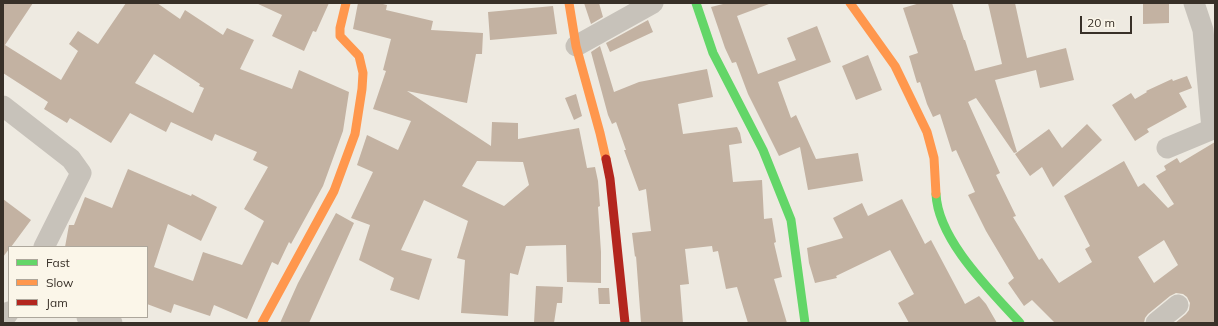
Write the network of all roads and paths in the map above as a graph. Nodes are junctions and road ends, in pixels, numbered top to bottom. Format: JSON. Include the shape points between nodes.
{"nodes":[{"id":1,"x":346,"y":3,"type":"edge"},
{"id":2,"x":569,"y":3,"type":"edge"},
{"id":3,"x":653,"y":3,"type":"edge"},
{"id":4,"x":696,"y":3,"type":"edge"},
{"id":5,"x":850,"y":3,"type":"edge"},
{"id":6,"x":1194,"y":3,"type":"edge"},
{"id":7,"x":576,"y":46,"type":"junction"},
{"id":8,"x":3,"y":106,"type":"edge"},
{"id":9,"x":1214,"y":128,"type":"edge"},
{"id":10,"x":1167,"y":148,"type":"dead end"},
{"id":11,"x":44,"y":246,"type":"edge"},
{"id":12,"x":1178,"y":305,"type":"dead end"},
{"id":13,"x":91,"y":318,"type":"edge"},
{"id":14,"x":112,"y":323,"type":"edge"},
{"id":15,"x":262,"y":323,"type":"edge"},
{"id":16,"x":625,"y":323,"type":"edge"},
{"id":17,"x":805,"y":323,"type":"edge"},
{"id":18,"x":1020,"y":323,"type":"edge"},
{"id":19,"x":1156,"y":323,"type":"edge"}],
"edges":[{"from":1,"to":15,"type":"street","via":[[340,36],[359,56],[363,73],[355,134],[334,191]]},
{"from":2,"to":7,"type":"street"},
{"from":3,"to":7,"type":"street"},
{"from":4,"to":17,"type":"street","via":[[713,53],[764,150],[791,220]]},
{"from":5,"to":18,"type":"street","via":[[895,66],[927,132],[934,158],[936,204],[944,228],[972,269]]},
{"from":6,"to":9,"type":"street","via":[[1203,30]]},
{"from":7,"to":16,"type":"street","via":[[610,179]]},
{"from":8,"to":11,"type":"street","via":[[71,159],[81,173]]},
{"from":9,"to":10,"type":"street"},
{"from":12,"to":19,"type":"street"},
{"from":13,"to":14,"type":"street"}]}
